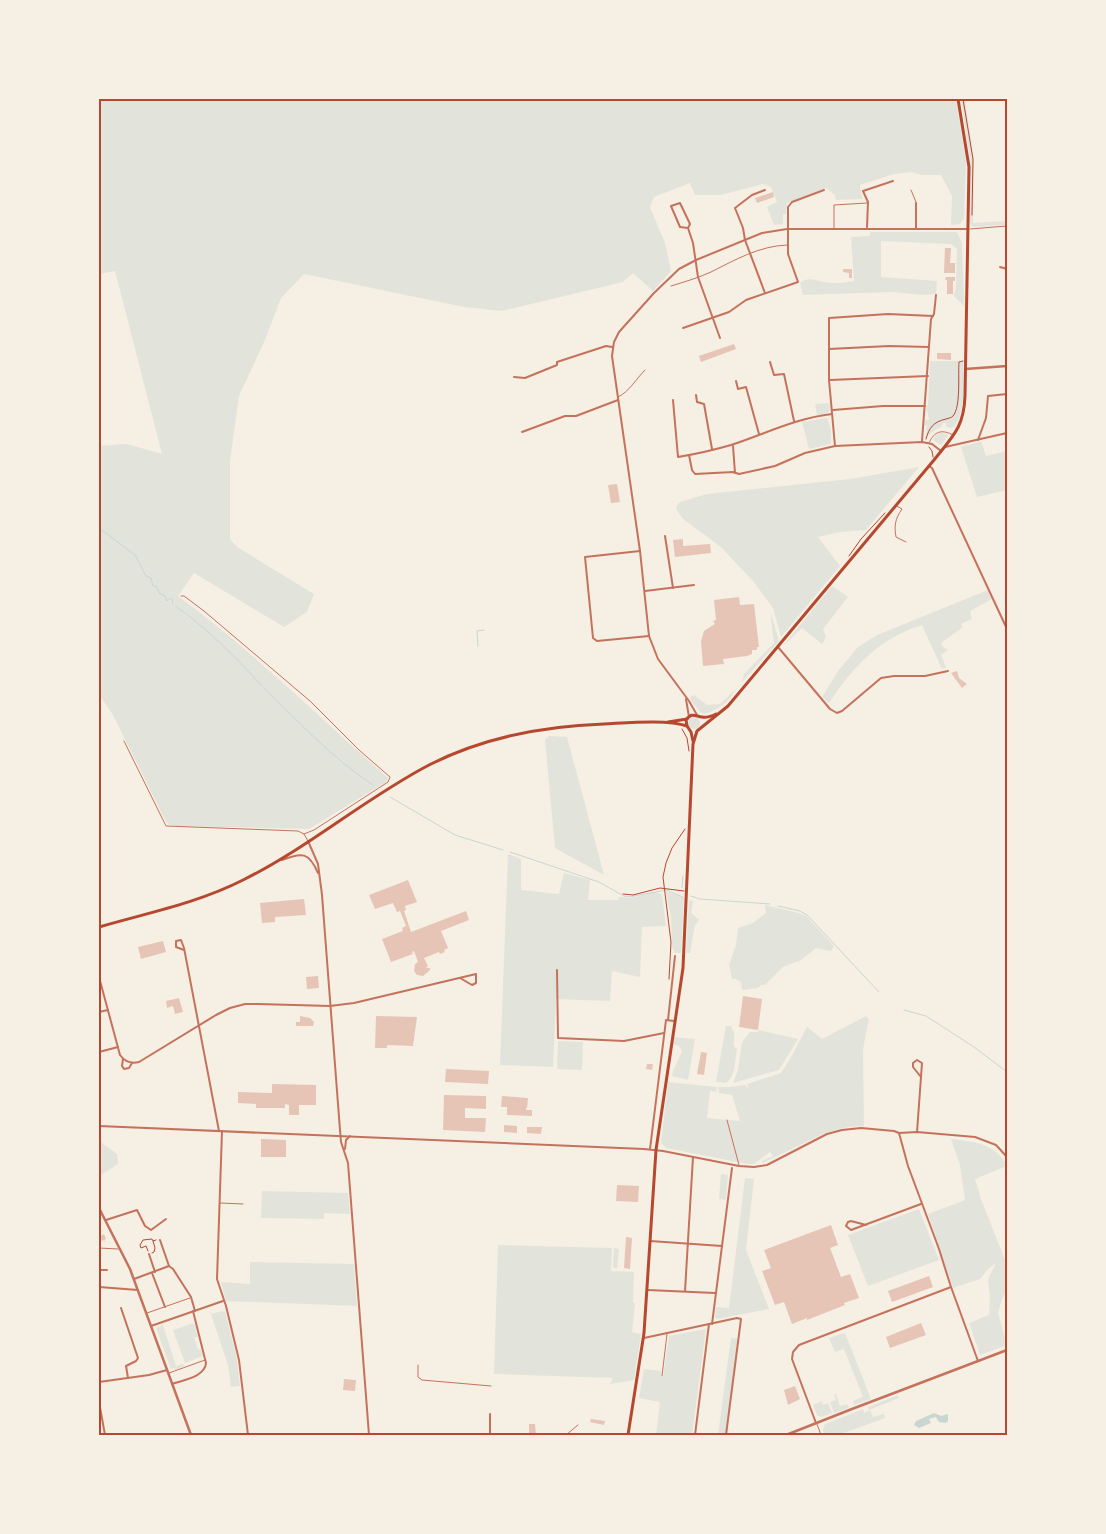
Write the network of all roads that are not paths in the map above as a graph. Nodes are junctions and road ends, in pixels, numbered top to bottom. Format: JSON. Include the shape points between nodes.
{"nodes":[{"id":1,"x":958,"y":99,"type":"edge"},
{"id":2,"x":893,"y":181,"type":"dead end"},
{"id":3,"x":765,"y":190,"type":"dead end"},
{"id":4,"x":824,"y":190,"type":"dead end"},
{"id":5,"x":911,"y":190,"type":"dead end"},
{"id":6,"x":868,"y":202,"type":"junction"},
{"id":7,"x":916,"y":203,"type":"joint"},
{"id":8,"x":1007,"y":226,"type":"edge"},
{"id":9,"x":688,"y":228,"type":"junction"},
{"id":10,"x":834,"y":228,"type":"junction"},
{"id":11,"x":867,"y":228,"type":"junction"},
{"id":12,"x":916,"y":228,"type":"junction"},
{"id":13,"x":967,"y":228,"type":"junction"},
{"id":14,"x":787,"y":229,"type":"junction"},
{"id":15,"x":745,"y":240,"type":"junction"},
{"id":16,"x":787,"y":245,"type":"junction"},
{"id":17,"x":750,"y":254,"type":"junction"},
{"id":18,"x":696,"y":260,"type":"junction"},
{"id":19,"x":1000,"y":268,"type":"dead end"},
{"id":20,"x":1007,"y":270,"type":"edge"},
{"id":21,"x":698,"y":277,"type":"junction"},
{"id":22,"x":671,"y":286,"type":"dead end"},
{"id":23,"x":765,"y":293,"type":"junction"},
{"id":24,"x":936,"y":295,"type":"dead end"},
{"id":25,"x":933,"y":316,"type":"junction"},
{"id":26,"x":712,"y":318,"type":"junction"},
{"id":27,"x":683,"y":328,"type":"dead end"},
{"id":28,"x":720,"y":338,"type":"dead end"},
{"id":29,"x":612,"y":347,"type":"junction"},
{"id":30,"x":929,"y":347,"type":"junction"},
{"id":31,"x":828,"y":350,"type":"junction"},
{"id":32,"x":770,"y":362,"type":"dead end"},
{"id":33,"x":1007,"y":366,"type":"edge"},
{"id":34,"x":965,"y":369,"type":"junction"},
{"id":35,"x":645,"y":370,"type":"dead end"},
{"id":36,"x":928,"y":376,"type":"junction"},
{"id":37,"x":514,"y":377,"type":"dead end"},
{"id":38,"x":829,"y":380,"type":"junction"},
{"id":39,"x":736,"y":381,"type":"dead end"},
{"id":40,"x":1007,"y":394,"type":"edge"},
{"id":41,"x":696,"y":395,"type":"dead end"},
{"id":42,"x":618,"y":397,"type":"junction"},
{"id":43,"x":618,"y":400,"type":"junction"},
{"id":44,"x":673,"y":400,"type":"dead end"},
{"id":45,"x":925,"y":406,"type":"junction"},
{"id":46,"x":832,"y":412,"type":"junction"},
{"id":47,"x":794,"y":421,"type":"junction"},
{"id":48,"x":522,"y":432,"type":"dead end"},
{"id":49,"x":1007,"y":433,"type":"edge"},
{"id":50,"x":760,"y":434,"type":"junction"},
{"id":51,"x":954,"y":436,"type":"junction"},
{"id":52,"x":978,"y":440,"type":"junction"},
{"id":53,"x":922,"y":442,"type":"junction"},
{"id":54,"x":929,"y":443,"type":"junction"},
{"id":55,"x":732,"y":444,"type":"junction"},
{"id":56,"x":835,"y":446,"type":"junction"},
{"id":57,"x":945,"y":447,"type":"junction"},
{"id":58,"x":713,"y":450,"type":"junction"},
{"id":59,"x":941,"y":452,"type":"junction"},
{"id":60,"x":689,"y":455,"type":"junction"},
{"id":61,"x":929,"y":466,"type":"junction"},
{"id":62,"x":735,"y":473,"type":"junction"},
{"id":63,"x":897,"y":505,"type":"junction"},
{"id":64,"x":665,"y":536,"type":"dead end"},
{"id":65,"x":906,"y":542,"type":"dead end"},
{"id":66,"x":640,"y":551,"type":"junction"},
{"id":67,"x":694,"y":585,"type":"dead end"},
{"id":68,"x":673,"y":588,"type":"junction"},
{"id":69,"x":644,"y":591,"type":"junction"},
{"id":70,"x":181,"y":596,"type":"dead end"},
{"id":71,"x":1007,"y":629,"type":"edge"},
{"id":72,"x":649,"y":636,"type":"junction"},
{"id":73,"x":778,"y":647,"type":"junction"},
{"id":74,"x":948,"y":671,"type":"dead end"},
{"id":75,"x":685,"y":697,"type":"junction"},
{"id":76,"x":718,"y":714,"type":"junction"},
{"id":77,"x":699,"y":716,"type":"junction"},
{"id":78,"x":688,"y":718,"type":"junction"},
{"id":79,"x":666,"y":723,"type":"junction"},
{"id":80,"x":687,"y":726,"type":"junction"},
{"id":81,"x":703,"y":726,"type":"junction"},
{"id":82,"x":690,"y":730,"type":"junction"},
{"id":83,"x":697,"y":731,"type":"junction"},
{"id":84,"x":124,"y":741,"type":"dead end"},
{"id":85,"x":694,"y":744,"type":"junction"},
{"id":86,"x":304,"y":834,"type":"junction"},
{"id":87,"x":308,"y":841,"type":"junction"},
{"id":88,"x":272,"y":864,"type":"junction"},
{"id":89,"x":319,"y":875,"type":"junction"},
{"id":90,"x":99,"y":926,"type":"edge"},
{"id":91,"x":184,"y":950,"type":"junction"},
{"id":92,"x":675,"y":956,"type":"dead end"},
{"id":93,"x":557,"y":970,"type":"dead end"},
{"id":94,"x":99,"y":976,"type":"edge"},
{"id":95,"x":460,"y":978,"type":"junction"},
{"id":96,"x":100,"y":985,"type":"edge"},
{"id":97,"x":330,"y":1006,"type":"junction"},
{"id":98,"x":108,"y":1010,"type":"junction"},
{"id":99,"x":99,"y":1012,"type":"edge"},
{"id":100,"x":668,"y":1020,"type":"junction"},
{"id":101,"x":674,"y":1021,"type":"junction"},
{"id":102,"x":198,"y":1026,"type":"junction"},
{"id":103,"x":664,"y":1033,"type":"junction"},
{"id":104,"x":118,"y":1047,"type":"junction"},
{"id":105,"x":99,"y":1052,"type":"edge"},
{"id":106,"x":123,"y":1059,"type":"junction"},
{"id":107,"x":132,"y":1063,"type":"junction"},
{"id":108,"x":122,"y":1067,"type":"junction"},
{"id":109,"x":118,"y":1068,"type":"dead end"},
{"id":110,"x":921,"y":1077,"type":"junction"},
{"id":111,"x":726,"y":1120,"type":"dead end"},
{"id":112,"x":99,"y":1126,"type":"edge"},
{"id":113,"x":220,"y":1131,"type":"junction"},
{"id":114,"x":917,"y":1132,"type":"junction"},
{"id":115,"x":899,"y":1133,"type":"junction"},
{"id":116,"x":340,"y":1136,"type":"junction"},
{"id":117,"x":350,"y":1136,"type":"junction"},
{"id":118,"x":650,"y":1149,"type":"junction"},
{"id":119,"x":656,"y":1150,"type":"junction"},
{"id":120,"x":345,"y":1152,"type":"junction"},
{"id":121,"x":692,"y":1156,"type":"junction"},
{"id":122,"x":1007,"y":1157,"type":"edge"},
{"id":123,"x":732,"y":1166,"type":"junction"},
{"id":124,"x":739,"y":1166,"type":"junction"},
{"id":125,"x":219,"y":1203,"type":"junction"},
{"id":126,"x":243,"y":1204,"type":"dead end"},
{"id":127,"x":922,"y":1204,"type":"junction"},
{"id":128,"x":99,"y":1208,"type":"edge"},
{"id":129,"x":166,"y":1218,"type":"dead end"},
{"id":130,"x":106,"y":1220,"type":"junction"},
{"id":131,"x":866,"y":1225,"type":"junction"},
{"id":132,"x":160,"y":1240,"type":"road end"},
{"id":133,"x":650,"y":1241,"type":"junction"},
{"id":134,"x":687,"y":1244,"type":"junction"},
{"id":135,"x":722,"y":1246,"type":"junction"},
{"id":136,"x":99,"y":1248,"type":"edge"},
{"id":137,"x":122,"y":1250,"type":"junction"},
{"id":138,"x":149,"y":1254,"type":"road end"},
{"id":139,"x":169,"y":1266,"type":"junction"},
{"id":140,"x":99,"y":1270,"type":"edge"},
{"id":141,"x":108,"y":1270,"type":"dead end"},
{"id":142,"x":154,"y":1272,"type":"junction"},
{"id":143,"x":134,"y":1279,"type":"junction"},
{"id":144,"x":99,"y":1287,"type":"edge"},
{"id":145,"x":951,"y":1287,"type":"junction"},
{"id":146,"x":138,"y":1290,"type":"junction"},
{"id":147,"x":647,"y":1290,"type":"junction"},
{"id":148,"x":685,"y":1292,"type":"junction"},
{"id":149,"x":716,"y":1293,"type":"junction"},
{"id":150,"x":191,"y":1297,"type":"junction"},
{"id":151,"x":223,"y":1301,"type":"junction"},
{"id":152,"x":164,"y":1306,"type":"junction"},
{"id":153,"x":120,"y":1308,"type":"dead end"},
{"id":154,"x":194,"y":1311,"type":"junction"},
{"id":155,"x":146,"y":1313,"type":"junction"},
{"id":156,"x":710,"y":1324,"type":"junction"},
{"id":157,"x":151,"y":1326,"type":"junction"},
{"id":158,"x":667,"y":1334,"type":"junction"},
{"id":159,"x":644,"y":1338,"type":"junction"},
{"id":160,"x":1007,"y":1350,"type":"edge"},
{"id":161,"x":205,"y":1360,"type":"junction"},
{"id":162,"x":978,"y":1360,"type":"junction"},
{"id":163,"x":418,"y":1365,"type":"dead end"},
{"id":164,"x":167,"y":1372,"type":"junction"},
{"id":165,"x":662,"y":1376,"type":"dead end"},
{"id":166,"x":128,"y":1378,"type":"junction"},
{"id":167,"x":99,"y":1382,"type":"edge"},
{"id":168,"x":172,"y":1384,"type":"junction"},
{"id":169,"x":491,"y":1386,"type":"dead end"},
{"id":170,"x":99,"y":1402,"type":"edge"},
{"id":171,"x":490,"y":1414,"type":"dead end"},
{"id":172,"x":816,"y":1423,"type":"junction"},
{"id":173,"x":578,"y":1425,"type":"dead end"},
{"id":174,"x":105,"y":1435,"type":"edge"},
{"id":175,"x":190,"y":1435,"type":"edge"},
{"id":176,"x":248,"y":1435,"type":"edge"},
{"id":177,"x":369,"y":1435,"type":"edge"},
{"id":178,"x":490,"y":1435,"type":"edge"},
{"id":179,"x":566,"y":1435,"type":"edge"},
{"id":180,"x":628,"y":1435,"type":"edge"},
{"id":181,"x":695,"y":1435,"type":"edge"},
{"id":182,"x":726,"y":1435,"type":"edge"},
{"id":183,"x":786,"y":1435,"type":"edge"},
{"id":184,"x":821,"y":1435,"type":"edge"}],
"edges":[{"from":1,"to":13,"type":"main road","via":[[969,167]]},
{"from":2,"to":6,"type":"street","via":[[864,191]]},
{"from":3,"to":15,"type":"street","via":[[735,208]]},
{"from":4,"to":14,"type":"street","via":[[790,204]]},
{"from":5,"to":7,"type":"lane"},
{"from":6,"to":10,"type":"lane","via":[[834,205]]},
{"from":6,"to":11,"type":"street"},
{"from":7,"to":12,"type":"street"},
{"from":8,"to":13,"type":"lane"},
{"from":9,"to":9,"type":"street","via":[[690,224],[680,203],[671,206],[680,227]]},
{"from":9,"to":18,"type":"street"},
{"from":10,"to":11,"type":"street"},
{"from":10,"to":14,"type":"street"},
{"from":11,"to":12,"type":"street"},
{"from":12,"to":13,"type":"street"},
{"from":13,"to":34,"type":"main road"},
{"from":14,"to":15,"type":"street"},
{"from":14,"to":16,"type":"street"},
{"from":15,"to":17,"type":"street"},
{"from":15,"to":18,"type":"street"},
{"from":16,"to":17,"type":"lane","via":[[768,247]]},
{"from":16,"to":23,"type":"street","via":[[798,282]]},
{"from":17,"to":21,"type":"lane"},
{"from":17,"to":23,"type":"street"},
{"from":18,"to":21,"type":"street"},
{"from":18,"to":29,"type":"street","via":[[679,269],[662,285],[621,330]]},
{"from":19,"to":20,"type":"street"},
{"from":21,"to":22,"type":"lane"},
{"from":21,"to":26,"type":"street"},
{"from":23,"to":26,"type":"street"},
{"from":24,"to":25,"type":"street"},
{"from":25,"to":30,"type":"street"},
{"from":25,"to":31,"type":"street","via":[[888,314],[829,318]]},
{"from":26,"to":27,"type":"street"},
{"from":26,"to":28,"type":"street"},
{"from":29,"to":37,"type":"street","via":[[577,354],[524,378]]},
{"from":29,"to":42,"type":"street"},
{"from":30,"to":31,"type":"street"},
{"from":30,"to":36,"type":"street"},
{"from":31,"to":38,"type":"street"},
{"from":32,"to":47,"type":"street","via":[[774,375],[784,374]]},
{"from":33,"to":34,"type":"street"},
{"from":34,"to":51,"type":"main road","via":[[963,415]]},
{"from":35,"to":42,"type":"lane"},
{"from":36,"to":38,"type":"street"},
{"from":36,"to":45,"type":"street"},
{"from":38,"to":46,"type":"street"},
{"from":39,"to":50,"type":"street","via":[[738,389],[746,387]]},
{"from":40,"to":52,"type":"street","via":[[988,396],[986,418]]},
{"from":41,"to":58,"type":"street","via":[[697,402],[704,404]]},
{"from":42,"to":43,"type":"street"},
{"from":43,"to":48,"type":"street"},
{"from":43,"to":66,"type":"street"},
{"from":44,"to":60,"type":"street","via":[[678,457]]},
{"from":45,"to":46,"type":"street","via":[[883,406]]},
{"from":45,"to":53,"type":"street"},
{"from":46,"to":47,"type":"street"},
{"from":46,"to":56,"type":"street"},
{"from":47,"to":50,"type":"street"},
{"from":49,"to":52,"type":"street"},
{"from":50,"to":55,"type":"street"},
{"from":51,"to":54,"type":"lane","via":[[946,431],[938,432]]},
{"from":51,"to":57,"type":"main road"},
{"from":52,"to":57,"type":"street"},
{"from":53,"to":54,"type":"street"},
{"from":53,"to":56,"type":"street"},
{"from":54,"to":59,"type":"street"},
{"from":55,"to":58,"type":"street"},
{"from":55,"to":62,"type":"street"},
{"from":56,"to":62,"type":"street","via":[[805,453],[761,470]]},
{"from":57,"to":59,"type":"main road"},
{"from":58,"to":60,"type":"street"},
{"from":59,"to":61,"type":"main road"},
{"from":60,"to":62,"type":"street","via":[[695,474]]},
{"from":61,"to":63,"type":"main road"},
{"from":61,"to":71,"type":"street"},
{"from":63,"to":65,"type":"lane","via":[[902,509],[896,517],[896,537]]},
{"from":63,"to":73,"type":"main road"},
{"from":64,"to":68,"type":"street"},
{"from":66,"to":69,"type":"street"},
{"from":66,"to":72,"type":"street","via":[[585,557],[592,638],[597,641]]},
{"from":67,"to":68,"type":"street"},
{"from":68,"to":69,"type":"street"},
{"from":69,"to":72,"type":"street"},
{"from":70,"to":86,"type":"lane","via":[[204,611],[310,701],[390,777],[388,782]]},
{"from":72,"to":75,"type":"street","via":[[658,659]]},
{"from":73,"to":74,"type":"street","via":[[834,712],[842,711],[882,678],[925,676]]},
{"from":73,"to":76,"type":"main road"},
{"from":75,"to":77,"type":"street"},
{"from":75,"to":78,"type":"street"},
{"from":76,"to":77,"type":"main road"},
{"from":76,"to":81,"type":"main road"},
{"from":77,"to":78,"type":"main road"},
{"from":77,"to":81,"type":"main road"},
{"from":78,"to":79,"type":"main road"},
{"from":78,"to":80,"type":"main road"},
{"from":79,"to":80,"type":"main road"},
{"from":79,"to":87,"type":"main road","via":[[563,726],[493,739],[430,765]]},
{"from":80,"to":82,"type":"main road"},
{"from":81,"to":83,"type":"main road"},
{"from":82,"to":83,"type":"main road"},
{"from":82,"to":85,"type":"main road"},
{"from":83,"to":85,"type":"main road"},
{"from":84,"to":86,"type":"lane","via":[[166,826],[298,831]]},
{"from":85,"to":101,"type":"main road","via":[[683,968]]},
{"from":86,"to":87,"type":"lane"},
{"from":87,"to":88,"type":"main road"},
{"from":87,"to":89,"type":"street"},
{"from":88,"to":89,"type":"street","via":[[296,854],[304,855],[314,863]]},
{"from":88,"to":90,"type":"main road","via":[[211,894]]},
{"from":89,"to":97,"type":"street"},
{"from":91,"to":91,"type":"street","via":[[183,942],[176,941],[176,947]]},
{"from":91,"to":102,"type":"street"},
{"from":92,"to":100,"type":"street"},
{"from":93,"to":103,"type":"street","via":[[558,1038],[624,1041]]},
{"from":94,"to":96,"type":"street"},
{"from":95,"to":95,"type":"street","via":[[471,984],[477,980],[476,974]]},
{"from":95,"to":97,"type":"street"},
{"from":96,"to":98,"type":"street"},
{"from":97,"to":102,"type":"street","via":[[245,1004],[230,1008]]},
{"from":97,"to":116,"type":"street"},
{"from":98,"to":99,"type":"street"},
{"from":98,"to":104,"type":"street"},
{"from":100,"to":101,"type":"street"},
{"from":100,"to":103,"type":"street"},
{"from":101,"to":119,"type":"main road"},
{"from":102,"to":107,"type":"street","via":[[139,1062]]},
{"from":102,"to":113,"type":"street"},
{"from":103,"to":118,"type":"street"},
{"from":104,"to":105,"type":"street"},
{"from":104,"to":106,"type":"street"},
{"from":106,"to":107,"type":"street"},
{"from":106,"to":108,"type":"street"},
{"from":107,"to":108,"type":"street","via":[[127,1070]]},
{"from":108,"to":109,"type":"lane"},
{"from":110,"to":110,"type":"street","via":[[913,1067],[917,1060],[922,1063]]},
{"from":110,"to":114,"type":"street"},
{"from":111,"to":124,"type":"lane"},
{"from":112,"to":113,"type":"street"},
{"from":113,"to":116,"type":"street"},
{"from":113,"to":125,"type":"street"},
{"from":114,"to":115,"type":"street"},
{"from":114,"to":122,"type":"street","via":[[984,1139],[996,1145]]},
{"from":115,"to":124,"type":"street","via":[[867,1128],[842,1130],[815,1139],[767,1165]]},
{"from":115,"to":127,"type":"street"},
{"from":116,"to":117,"type":"street"},
{"from":116,"to":120,"type":"street"},
{"from":117,"to":118,"type":"street"},
{"from":117,"to":120,"type":"street"},
{"from":118,"to":119,"type":"street"},
{"from":119,"to":121,"type":"street"},
{"from":119,"to":133,"type":"main road"},
{"from":120,"to":177,"type":"street"},
{"from":121,"to":123,"type":"street"},
{"from":121,"to":134,"type":"street"},
{"from":123,"to":124,"type":"street"},
{"from":123,"to":135,"type":"street"},
{"from":125,"to":126,"type":"lane"},
{"from":125,"to":151,"type":"street","via":[[217,1279]]},
{"from":127,"to":131,"type":"street"},
{"from":127,"to":145,"type":"street"},
{"from":128,"to":130,"type":"street"},
{"from":129,"to":130,"type":"street","via":[[151,1230],[145,1226],[137,1210]]},
{"from":130,"to":137,"type":"street"},
{"from":131,"to":131,"type":"street","via":[[850,1221],[846,1226],[851,1230]]},
{"from":132,"to":139,"type":"street"},
{"from":133,"to":134,"type":"street"},
{"from":133,"to":147,"type":"main road"},
{"from":134,"to":135,"type":"street"},
{"from":134,"to":148,"type":"street"},
{"from":135,"to":149,"type":"street"},
{"from":136,"to":137,"type":"lane"},
{"from":137,"to":143,"type":"street"},
{"from":138,"to":142,"type":"street"},
{"from":139,"to":142,"type":"street"},
{"from":139,"to":150,"type":"street"},
{"from":140,"to":141,"type":"street"},
{"from":142,"to":143,"type":"street"},
{"from":142,"to":152,"type":"street"},
{"from":143,"to":146,"type":"street"},
{"from":144,"to":146,"type":"street"},
{"from":145,"to":162,"type":"street"},
{"from":145,"to":172,"type":"street","via":[[795,1348],[792,1359]]},
{"from":146,"to":155,"type":"street"},
{"from":147,"to":148,"type":"street"},
{"from":147,"to":159,"type":"main road"},
{"from":148,"to":149,"type":"street"},
{"from":149,"to":156,"type":"street"},
{"from":150,"to":152,"type":"lane"},
{"from":150,"to":154,"type":"street"},
{"from":151,"to":154,"type":"street"},
{"from":151,"to":176,"type":"street","via":[[239,1360]]},
{"from":152,"to":155,"type":"lane"},
{"from":153,"to":166,"type":"street","via":[[138,1358],[126,1366]]},
{"from":154,"to":157,"type":"street"},
{"from":154,"to":161,"type":"street"},
{"from":155,"to":157,"type":"street"},
{"from":156,"to":158,"type":"street"},
{"from":156,"to":181,"type":"street"},
{"from":156,"to":182,"type":"street","via":[[741,1319]]},
{"from":157,"to":164,"type":"street"},
{"from":158,"to":159,"type":"street"},
{"from":158,"to":165,"type":"lane"},
{"from":159,"to":180,"type":"main road"},
{"from":160,"to":162,"type":"street"},
{"from":161,"to":164,"type":"lane"},
{"from":161,"to":168,"type":"street","via":[[204,1372]]},
{"from":162,"to":172,"type":"street"},
{"from":163,"to":169,"type":"lane","via":[[418,1377],[422,1380]]},
{"from":164,"to":166,"type":"street"},
{"from":164,"to":168,"type":"street"},
{"from":166,"to":167,"type":"street"},
{"from":168,"to":175,"type":"street"},
{"from":170,"to":174,"type":"street"},
{"from":171,"to":178,"type":"street"},
{"from":172,"to":183,"type":"street"},
{"from":172,"to":184,"type":"lane"},
{"from":173,"to":179,"type":"lane"}]}
